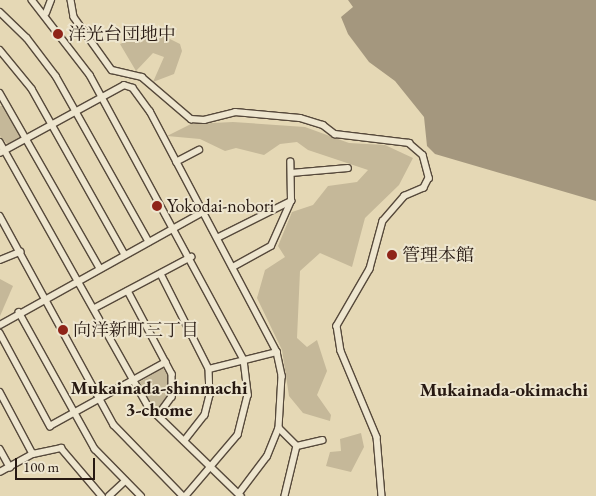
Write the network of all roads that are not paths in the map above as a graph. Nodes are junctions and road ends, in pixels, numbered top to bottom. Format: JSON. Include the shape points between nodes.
{"nodes":[{"id":1,"x":32,"y":0,"type":"edge"},
{"id":2,"x":51,"y":0,"type":"edge"},
{"id":3,"x":71,"y":0,"type":"edge"},
{"id":4,"x":0,"y":12,"type":"edge"},
{"id":5,"x":46,"y":13,"type":"junction"},
{"id":6,"x":0,"y":50,"type":"edge"},
{"id":7,"x":0,"y":93,"type":"edge"},
{"id":8,"x":103,"y":98,"type":"junction"},
{"id":9,"x":3,"y":102,"type":"edge"},
{"id":10,"x":78,"y":111,"type":"junction"},
{"id":11,"x":54,"y":124,"type":"junction"},
{"id":12,"x":29,"y":137,"type":"junction"},
{"id":13,"x":0,"y":142,"type":"edge"},
{"id":14,"x":199,"y":150,"type":"dead end"},
{"id":15,"x":3,"y":152,"type":"edge"},
{"id":16,"x":176,"y":162,"type":"junction"},
{"id":17,"x":290,"y":162,"type":"dead end"},
{"id":18,"x":348,"y":168,"type":"dead end"},
{"id":19,"x":291,"y":173,"type":"junction"},
{"id":20,"x":291,"y":201,"type":"junction"},
{"id":21,"x":203,"y":212,"type":"junction"},
{"id":22,"x":0,"y":216,"type":"edge"},
{"id":23,"x":174,"y":228,"type":"junction"},
{"id":24,"x":218,"y":238,"type":"junction"},
{"id":25,"x":149,"y":242,"type":"junction"},
{"id":26,"x":20,"y":252,"type":"junction"},
{"id":27,"x":125,"y":255,"type":"junction"},
{"id":28,"x":191,"y":257,"type":"junction"},
{"id":29,"x":0,"y":260,"type":"edge"},
{"id":30,"x":233,"y":267,"type":"junction"},
{"id":31,"x":100,"y":268,"type":"junction"},
{"id":32,"x":161,"y":274,"type":"junction"},
{"id":33,"x":75,"y":281,"type":"junction"},
{"id":34,"x":128,"y":291,"type":"junction"},
{"id":35,"x":44,"y":298,"type":"junction"},
{"id":36,"x":96,"y":308,"type":"junction"},
{"id":37,"x":19,"y":312,"type":"junction"},
{"id":38,"x":0,"y":325,"type":"edge"},
{"id":39,"x":0,"y":334,"type":"edge"},
{"id":40,"x":277,"y":352,"type":"junction"},
{"id":41,"x":244,"y":360,"type":"junction"},
{"id":42,"x":166,"y":362,"type":"junction"},
{"id":43,"x":209,"y":368,"type":"junction"},
{"id":44,"x":134,"y":381,"type":"junction"},
{"id":45,"x":0,"y":392,"type":"edge"},
{"id":46,"x":100,"y":400,"type":"junction"},
{"id":47,"x":73,"y":414,"type":"junction"},
{"id":48,"x":159,"y":415,"type":"junction"},
{"id":49,"x":279,"y":428,"type":"junction"},
{"id":50,"x":322,"y":440,"type":"dead end"},
{"id":51,"x":185,"y":441,"type":"junction"},
{"id":52,"x":296,"y":446,"type":"junction"},
{"id":53,"x":0,"y":448,"type":"edge"},
{"id":54,"x":33,"y":454,"type":"junction"},
{"id":55,"x":10,"y":467,"type":"junction"},
{"id":56,"x":213,"y":469,"type":"junction"},
{"id":57,"x":0,"y":472,"type":"edge"},
{"id":58,"x":125,"y":481,"type":"junction"},
{"id":59,"x":240,"y":495,"type":"edge"},
{"id":60,"x":102,"y":496,"type":"edge"},
{"id":61,"x":109,"y":496,"type":"edge"},
{"id":62,"x":140,"y":496,"type":"edge"},
{"id":63,"x":184,"y":496,"type":"edge"},
{"id":64,"x":285,"y":496,"type":"edge"},
{"id":65,"x":382,"y":496,"type":"edge"}],
"edges":[{"from":1,"to":5,"type":"street"},
{"from":2,"to":5,"type":"street"},
{"from":3,"to":65,"type":"street","via":[[74,17],[112,70],[142,77],[191,119],[204,120],[235,112],[300,118],[323,125],[335,134],[409,143],[429,166],[424,188],[405,196],[383,221],[370,269],[337,326],[341,351],[376,437]]},
{"from":4,"to":10,"type":"street","via":[[28,38]]},
{"from":5,"to":8,"type":"street"},
{"from":6,"to":11,"type":"street","via":[[32,89]]},
{"from":7,"to":9,"type":"street"},
{"from":8,"to":10,"type":"street"},
{"from":8,"to":16,"type":"street","via":[[124,86],[133,88]]},
{"from":8,"to":23,"type":"street"},
{"from":9,"to":12,"type":"street"},
{"from":10,"to":11,"type":"street"},
{"from":10,"to":25,"type":"street"},
{"from":11,"to":12,"type":"street"},
{"from":11,"to":27,"type":"street"},
{"from":12,"to":15,"type":"street"},
{"from":12,"to":31,"type":"street"},
{"from":13,"to":15,"type":"street"},
{"from":14,"to":16,"type":"street"},
{"from":15,"to":33,"type":"street"},
{"from":16,"to":21,"type":"street"},
{"from":17,"to":19,"type":"street"},
{"from":18,"to":19,"type":"street"},
{"from":19,"to":20,"type":"street"},
{"from":20,"to":24,"type":"street"},
{"from":20,"to":30,"type":"street","via":[[271,246]]},
{"from":21,"to":23,"type":"street"},
{"from":21,"to":24,"type":"street"},
{"from":22,"to":26,"type":"street"},
{"from":23,"to":25,"type":"street"},
{"from":23,"to":28,"type":"street"},
{"from":24,"to":30,"type":"street"},
{"from":25,"to":27,"type":"street"},
{"from":26,"to":29,"type":"street"},
{"from":26,"to":35,"type":"street"},
{"from":27,"to":31,"type":"street"},
{"from":28,"to":32,"type":"street"},
{"from":28,"to":41,"type":"street"},
{"from":30,"to":40,"type":"street"},
{"from":31,"to":33,"type":"street"},
{"from":32,"to":34,"type":"street"},
{"from":32,"to":43,"type":"street"},
{"from":33,"to":35,"type":"street"},
{"from":33,"to":36,"type":"street"},
{"from":34,"to":36,"type":"street"},
{"from":34,"to":42,"type":"street"},
{"from":35,"to":37,"type":"street"},
{"from":35,"to":46,"type":"street"},
{"from":36,"to":44,"type":"street"},
{"from":37,"to":38,"type":"street"},
{"from":37,"to":47,"type":"street"},
{"from":39,"to":47,"type":"street","via":[[50,426]]},
{"from":40,"to":41,"type":"street"},
{"from":40,"to":49,"type":"street","via":[[282,376]]},
{"from":41,"to":43,"type":"street"},
{"from":41,"to":56,"type":"street","via":[[245,416],[238,435]]},
{"from":42,"to":44,"type":"street"},
{"from":42,"to":48,"type":"street","via":[[172,397]]},
{"from":43,"to":51,"type":"street","via":[[210,395],[205,415]]},
{"from":44,"to":46,"type":"street"},
{"from":44,"to":48,"type":"street"},
{"from":45,"to":54,"type":"street"},
{"from":46,"to":47,"type":"street"},
{"from":46,"to":63,"type":"street","via":[[124,437]]},
{"from":47,"to":58,"type":"street","via":[[95,448]]},
{"from":48,"to":51,"type":"street"},
{"from":49,"to":52,"type":"street"},
{"from":49,"to":59,"type":"street","via":[[267,457]]},
{"from":50,"to":52,"type":"street"},
{"from":51,"to":56,"type":"street"},
{"from":52,"to":64,"type":"street"},
{"from":53,"to":55,"type":"street"},
{"from":54,"to":55,"type":"street"},
{"from":54,"to":60,"type":"street","via":[[61,448]]},
{"from":55,"to":57,"type":"street"},
{"from":56,"to":59,"type":"street"},
{"from":56,"to":63,"type":"street"},
{"from":58,"to":61,"type":"street"},
{"from":58,"to":62,"type":"street"}]}
